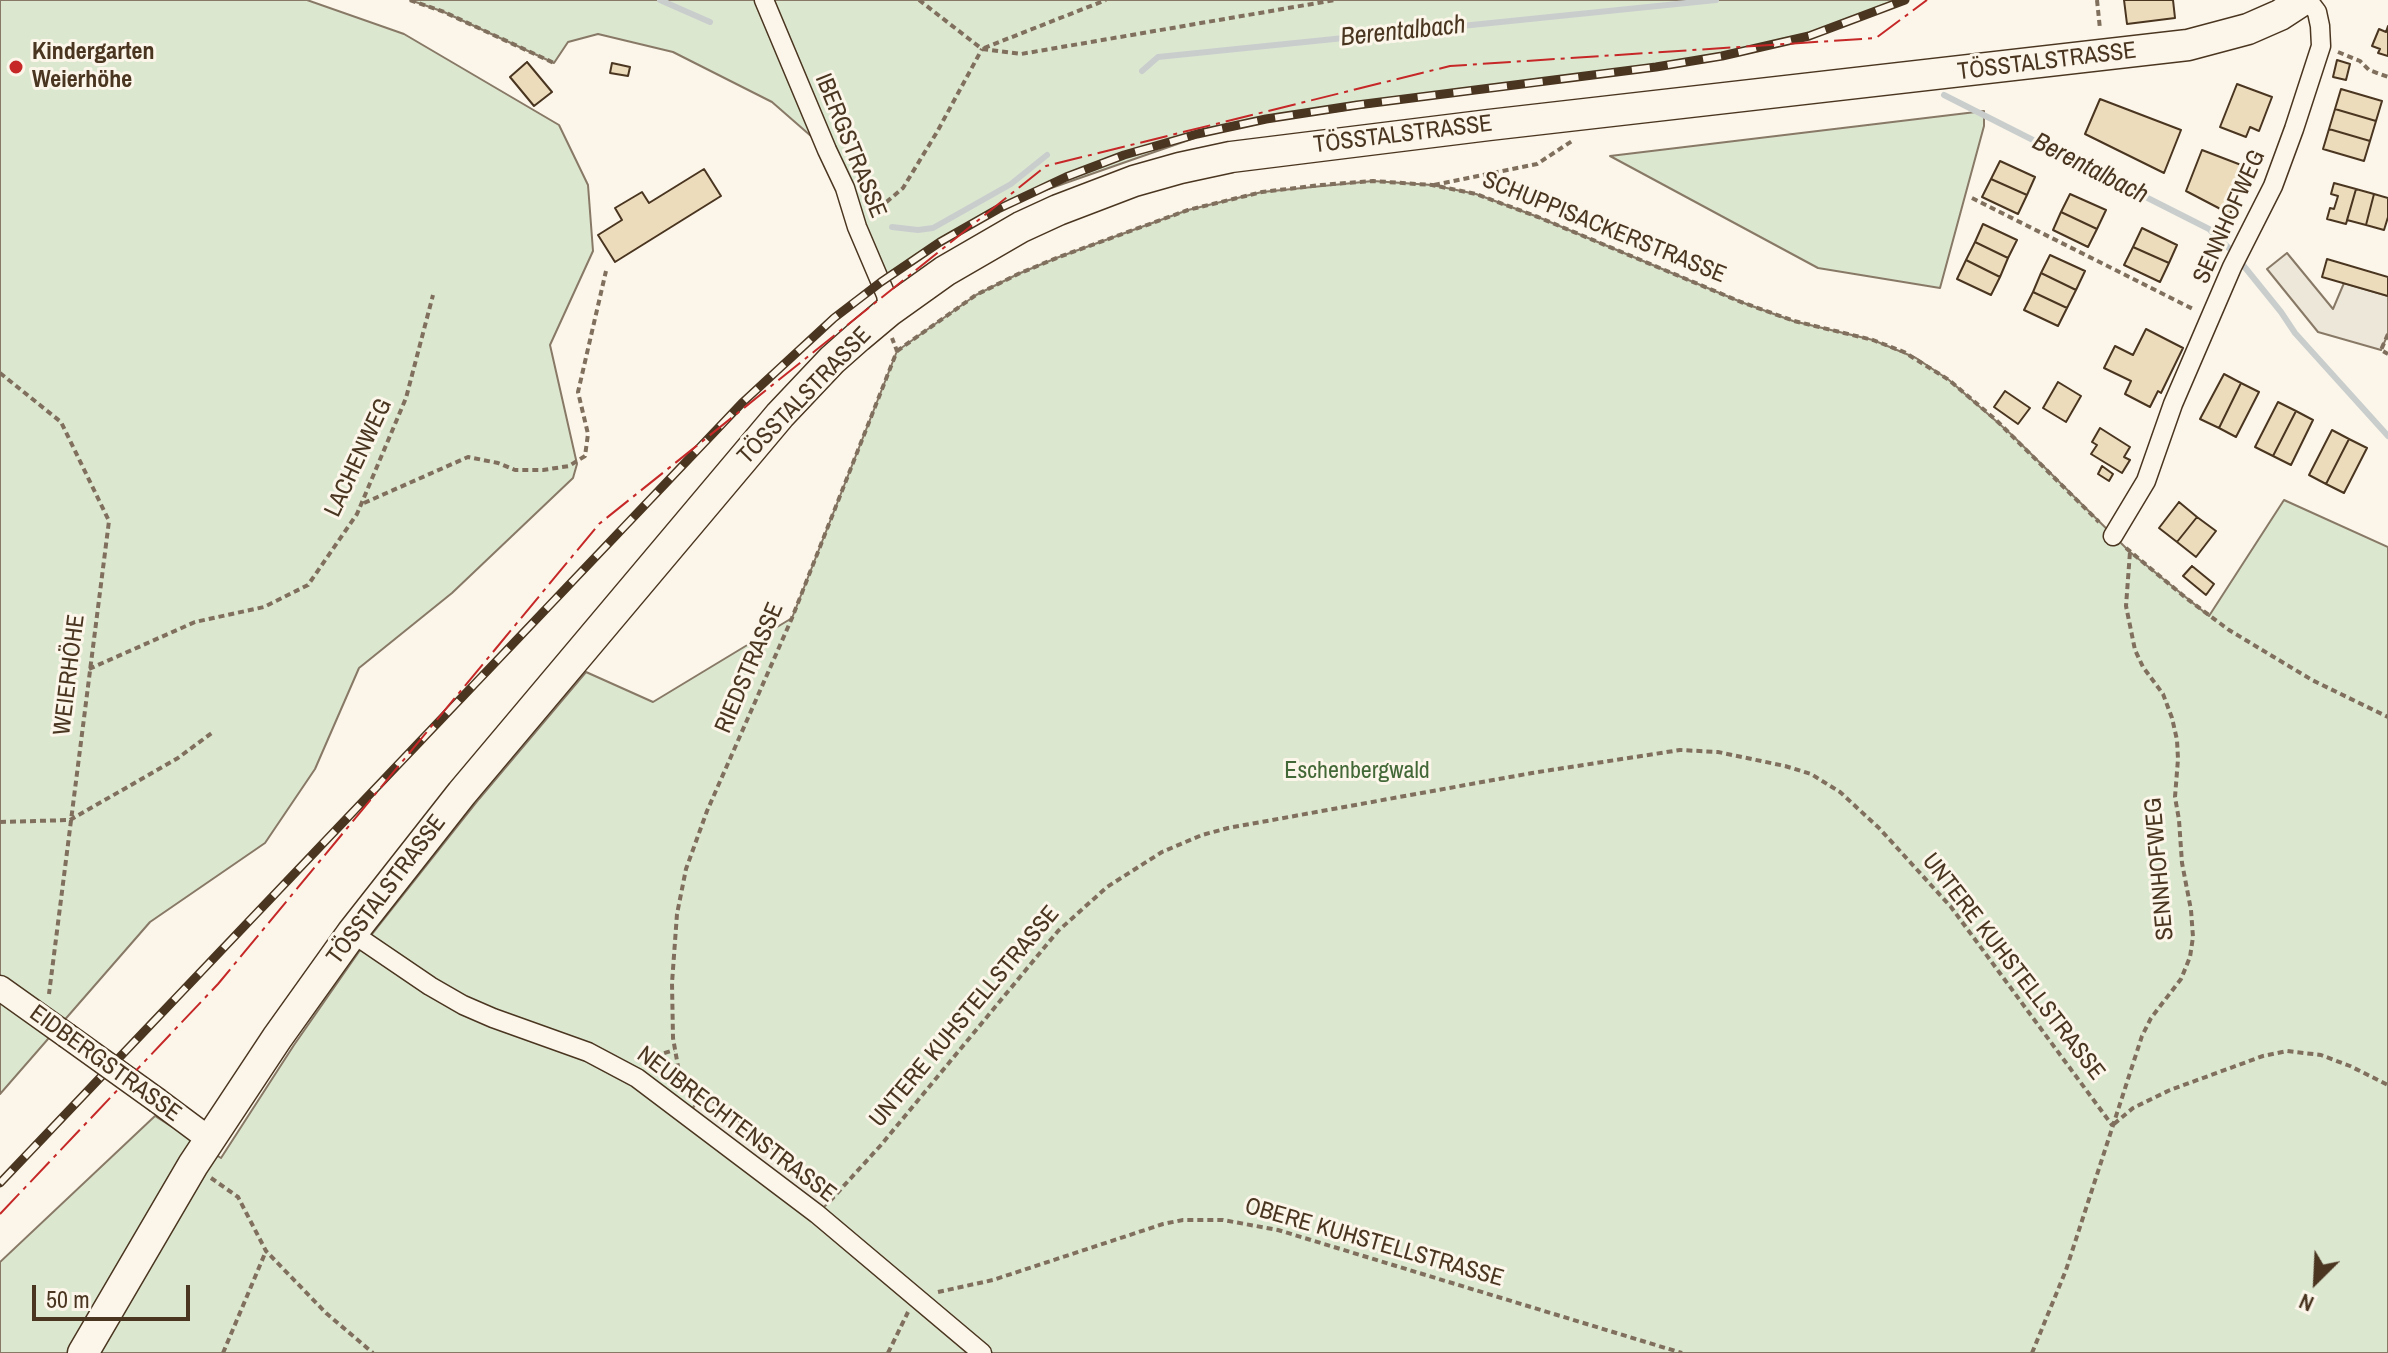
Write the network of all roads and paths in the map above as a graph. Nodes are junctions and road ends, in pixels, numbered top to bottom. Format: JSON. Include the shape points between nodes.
{"nodes":[{"id":1,"x":410,"y":0,"type":"edge"},
{"id":2,"x":764,"y":0,"type":"edge"},
{"id":3,"x":919,"y":0,"type":"edge"},
{"id":4,"x":1106,"y":0,"type":"edge"},
{"id":5,"x":1335,"y":0,"type":"edge"},
{"id":6,"x":2097,"y":0,"type":"edge"},
{"id":7,"x":2306,"y":0,"type":"edge"},
{"id":8,"x":2101,"y":41,"type":"dead end"},
{"id":9,"x":2321,"y":46,"type":"junction"},
{"id":10,"x":982,"y":49,"type":"junction"},
{"id":11,"x":554,"y":63,"type":"dead end"},
{"id":12,"x":2388,"y":77,"type":"edge"},
{"id":13,"x":1577,"y":138,"type":"dead end"},
{"id":14,"x":1432,"y":185,"type":"junction"},
{"id":15,"x":1972,"y":198,"type":"dead end"},
{"id":16,"x":857,"y":227,"type":"junction"},
{"id":17,"x":606,"y":271,"type":"dead end"},
{"id":18,"x":433,"y":295,"type":"dead end"},
{"id":19,"x":889,"y":311,"type":"junction"},
{"id":20,"x":2211,"y":318,"type":"junction"},
{"id":21,"x":2388,"y":334,"type":"edge"},
{"id":22,"x":897,"y":351,"type":"junction"},
{"id":23,"x":2388,"y":354,"type":"edge"},
{"id":24,"x":0,"y":373,"type":"edge"},
{"id":25,"x":362,"y":504,"type":"junction"},
{"id":26,"x":2113,"y":536,"type":"joint"},
{"id":27,"x":89,"y":669,"type":"junction"},
{"id":28,"x":2388,"y":717,"type":"edge"},
{"id":29,"x":213,"y":732,"type":"dead end"},
{"id":30,"x":70,"y":820,"type":"junction"},
{"id":31,"x":0,"y":822,"type":"edge"},
{"id":32,"x":352,"y":933,"type":"junction"},
{"id":33,"x":0,"y":988,"type":"edge"},
{"id":34,"x":45,"y":1021,"type":"junction"},
{"id":35,"x":674,"y":1050,"type":"junction"},
{"id":36,"x":620,"y":1067,"type":"junction"},
{"id":37,"x":2388,"y":1085,"type":"edge"},
{"id":38,"x":688,"y":1115,"type":"junction"},
{"id":39,"x":2112,"y":1125,"type":"junction"},
{"id":40,"x":209,"y":1139,"type":"junction"},
{"id":41,"x":193,"y":1165,"type":"junction"},
{"id":42,"x":817,"y":1214,"type":"junction"},
{"id":43,"x":266,"y":1251,"type":"junction"},
{"id":44,"x":916,"y":1296,"type":"junction"},
{"id":45,"x":83,"y":1353,"type":"edge"},
{"id":46,"x":223,"y":1353,"type":"edge"},
{"id":47,"x":373,"y":1353,"type":"edge"},
{"id":48,"x":888,"y":1353,"type":"edge"},
{"id":49,"x":982,"y":1353,"type":"edge"},
{"id":50,"x":1682,"y":1353,"type":"edge"},
{"id":51,"x":2032,"y":1353,"type":"edge"}],
"edges":[{"from":1,"to":11,"type":"path"},
{"from":2,"to":16,"type":"street","name":"IBERGSTRASSE"},
{"from":3,"to":10,"type":"path"},
{"from":4,"to":10,"type":"path"},
{"from":5,"to":10,"type":"path","via":[[1021,54]]},
{"from":6,"to":8,"type":"path"},
{"from":7,"to":9,"type":"street","name":"SENNHOFWEG","via":[[2317,12]]},
{"from":7,"to":19,"type":"main road","name":"TÖSSTALSTRASSE","via":[[2248,29],[2188,45],[1273,150],[1180,168],[1097,194],[1021,227]]},
{"from":9,"to":12,"type":"path"},
{"from":9,"to":20,"type":"street","name":"SENNHOFWEG","via":[[2273,186]]},
{"from":10,"to":16,"type":"path","via":[[903,188]]},
{"from":13,"to":14,"type":"path","via":[[1537,164]]},
{"from":14,"to":22,"type":"path","name":"SCHUPPISACKERSTRASSE","via":[[1321,185],[1262,192],[1188,210],[1004,281]]},
{"from":14,"to":26,"type":"path","name":"SCHUPPISACKERSTRASSE","via":[[1476,194],[1538,217],[1794,321],[1904,352],[1949,380],[1996,420]]},
{"from":15,"to":20,"type":"path"},
{"from":16,"to":19,"type":"street","name":"IBERGSTRASSE"},
{"from":17,"to":25,"type":"path","via":[[578,392],[588,434],[585,456],[569,466],[543,470],[515,470],[468,457]]},
{"from":18,"to":25,"type":"path","name":"LACHENWEG","via":[[406,398]]},
{"from":19,"to":22,"type":"path"},
{"from":19,"to":32,"type":"main road","name":"TÖSSTALSTRASSE","via":[[780,415],[462,793]]},
{"from":20,"to":26,"type":"street","name":"SENNHOFWEG","via":[[2146,481]]},
{"from":21,"to":23,"type":"path","via":[[2381,350]]},
{"from":22,"to":35,"type":"path","name":"RIEDSTRASSE","via":[[792,618],[689,859],[674,937]]},
{"from":24,"to":27,"type":"path","name":"WEIERHÖHE","via":[[61,422],[109,521]]},
{"from":25,"to":27,"type":"path","name":"LACHENWEG","via":[[308,585],[264,607],[195,622]]},
{"from":27,"to":30,"type":"path","name":"WEIERHÖHE"},
{"from":28,"to":39,"type":"path","name":"SENNHOFWEG","via":[[2240,637],[2130,552],[2126,606],[2135,650],[2163,694],[2175,727],[2175,797],[2193,924],[2190,957],[2175,989],[2146,1027]]},
{"from":29,"to":30,"type":"path"},
{"from":30,"to":31,"type":"path"},
{"from":30,"to":34,"type":"path","name":"WEIERHÖHE"},
{"from":32,"to":36,"type":"street","name":"NEUBRECHTENSTRASSE","via":[[463,1005]]},
{"from":32,"to":40,"type":"main road","name":"TÖSSTALSTRASSE"},
{"from":33,"to":34,"type":"street","name":"EIDBERGSTRASSE"},
{"from":34,"to":40,"type":"street","name":"EIDBERGSTRASSE","bridge":true},
{"from":35,"to":36,"type":"path"},
{"from":35,"to":38,"type":"path","name":"RIEDSTRASSE"},
{"from":36,"to":38,"type":"street","name":"NEUBRECHTENSTRASSE"},
{"from":37,"to":39,"type":"path","via":[[2321,1055],[2287,1051],[2160,1094]]},
{"from":38,"to":42,"type":"street","name":"NEUBRECHTENSTRASSE"},
{"from":39,"to":42,"type":"path","name":"UNTERE KUHSTELLSTRASSE","via":[[1951,907],[1840,792],[1798,769],[1718,752],[1680,750],[1228,828],[1162,852],[1107,887],[1058,931]]},
{"from":39,"to":51,"type":"path","name":"SENNHOFWEG","via":[[2066,1270]]},
{"from":40,"to":41,"type":"main road","name":"TÖSSTALSTRASSE"},
{"from":41,"to":43,"type":"path","via":[[238,1197]]},
{"from":41,"to":45,"type":"main road","name":"TÖSSTALSTRASSE"},
{"from":42,"to":44,"type":"street","name":"NEUBRECHTENSTRASSE"},
{"from":43,"to":46,"type":"path"},
{"from":43,"to":47,"type":"path"},
{"from":44,"to":48,"type":"path"},
{"from":44,"to":49,"type":"street","name":"NEUBRECHTENSTRASSE"},
{"from":44,"to":50,"type":"path","name":"OBERE KUHSTELLSTRASSE","via":[[993,1280],[1163,1224],[1223,1220],[1278,1230]]}]}
